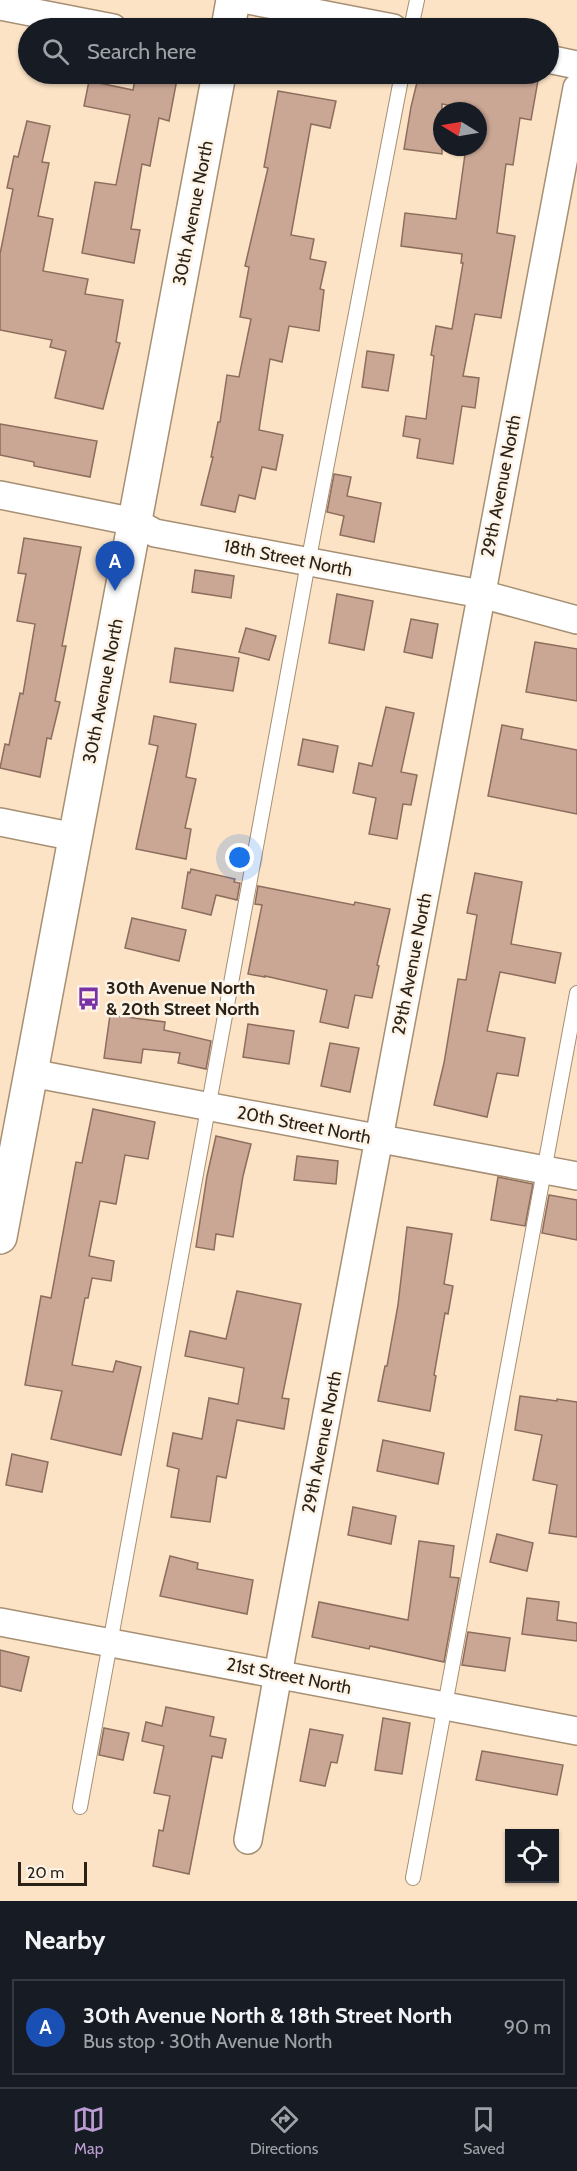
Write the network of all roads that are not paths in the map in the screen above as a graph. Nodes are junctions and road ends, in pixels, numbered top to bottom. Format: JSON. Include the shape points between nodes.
{"nodes":[{"id":1,"x":233,"y":0,"type":"edge"},
{"id":2,"x":248,"y":0,"type":"edge"},
{"id":3,"x":417,"y":0,"type":"edge"},
{"id":4,"x":0,"y":6,"type":"edge"},
{"id":5,"x":62,"y":18,"type":"edge"},
{"id":6,"x":230,"y":18,"type":"edge"},
{"id":7,"x":341,"y":18,"type":"edge"},
{"id":8,"x":413,"y":18,"type":"edge"},
{"id":9,"x":559,"y":61,"type":"edge"},
{"id":10,"x":577,"y":65,"type":"edge"},
{"id":11,"x":217,"y":84,"type":"edge"},
{"id":12,"x":400,"y":84,"type":"edge"},
{"id":13,"x":577,"y":88,"type":"edge"},
{"id":14,"x":0,"y":495,"type":"edge"},
{"id":15,"x":135,"y":522,"type":"junction"},
{"id":16,"x":308,"y":563,"type":"junction"},
{"id":17,"x":481,"y":594,"type":"junction"},
{"id":18,"x":577,"y":620,"type":"edge"},
{"id":19,"x":0,"y":822,"type":"edge"},
{"id":20,"x":75,"y":837,"type":"junction"},
{"id":21,"x":577,"y":993,"type":"edge"},
{"id":22,"x":31,"y":1073,"type":"junction"},
{"id":23,"x":208,"y":1106,"type":"junction"},
{"id":24,"x":379,"y":1139,"type":"junction"},
{"id":25,"x":544,"y":1170,"type":"junction"},
{"id":26,"x":6,"y":1174,"type":"edge"},
{"id":27,"x":577,"y":1176,"type":"edge"},
{"id":28,"x":0,"y":1237,"type":"edge"},
{"id":29,"x":0,"y":1622,"type":"edge"},
{"id":30,"x":112,"y":1643,"type":"junction"},
{"id":31,"x":278,"y":1674,"type":"junction"},
{"id":32,"x":445,"y":1706,"type":"junction"},
{"id":33,"x":577,"y":1731,"type":"edge"},
{"id":34,"x":81,"y":1808,"type":"dead end"},
{"id":35,"x":248,"y":1840,"type":"dead end"},
{"id":36,"x":412,"y":1878,"type":"dead end"}],
"edges":[{"from":1,"to":6,"type":"street"},
{"from":2,"to":7,"type":"street"},
{"from":3,"to":8,"type":"lane"},
{"from":4,"to":5,"type":"street"},
{"from":9,"to":10,"type":"street"},
{"from":11,"to":15,"type":"street","name":"30th Avenue North"},
{"from":12,"to":16,"type":"lane"},
{"from":13,"to":17,"type":"street","name":"29th Avenue North"},
{"from":14,"to":15,"type":"street","name":"18th Street North"},
{"from":15,"to":16,"type":"street","name":"18th Street North","via":[[155,533]]},
{"from":15,"to":20,"type":"street","name":"30th Avenue North"},
{"from":16,"to":17,"type":"street","name":"18th Street North"},
{"from":16,"to":23,"type":"lane"},
{"from":17,"to":18,"type":"street","name":"18th Street North"},
{"from":17,"to":24,"type":"street","name":"29th Avenue North"},
{"from":19,"to":20,"type":"street"},
{"from":20,"to":22,"type":"street","name":"30th Avenue North"},
{"from":21,"to":25,"type":"lane"},
{"from":22,"to":23,"type":"street","name":"20th Street North"},
{"from":22,"to":26,"type":"street","name":"30th Avenue North"},
{"from":23,"to":24,"type":"street","name":"20th Street North"},
{"from":23,"to":30,"type":"lane"},
{"from":24,"to":25,"type":"street","name":"20th Street North"},
{"from":24,"to":31,"type":"street","name":"29th Avenue North"},
{"from":25,"to":27,"type":"street","name":"20th Street North"},
{"from":25,"to":32,"type":"lane"},
{"from":26,"to":28,"type":"street","name":"30th Avenue North"},
{"from":29,"to":30,"type":"street","name":"21st Street North"},
{"from":30,"to":31,"type":"street","name":"21st Street North"},
{"from":30,"to":34,"type":"lane"},
{"from":31,"to":32,"type":"street","name":"21st Street North"},
{"from":31,"to":35,"type":"street","name":"29th Avenue North"},
{"from":32,"to":33,"type":"street","name":"21st Street North"},
{"from":32,"to":36,"type":"lane"}]}
